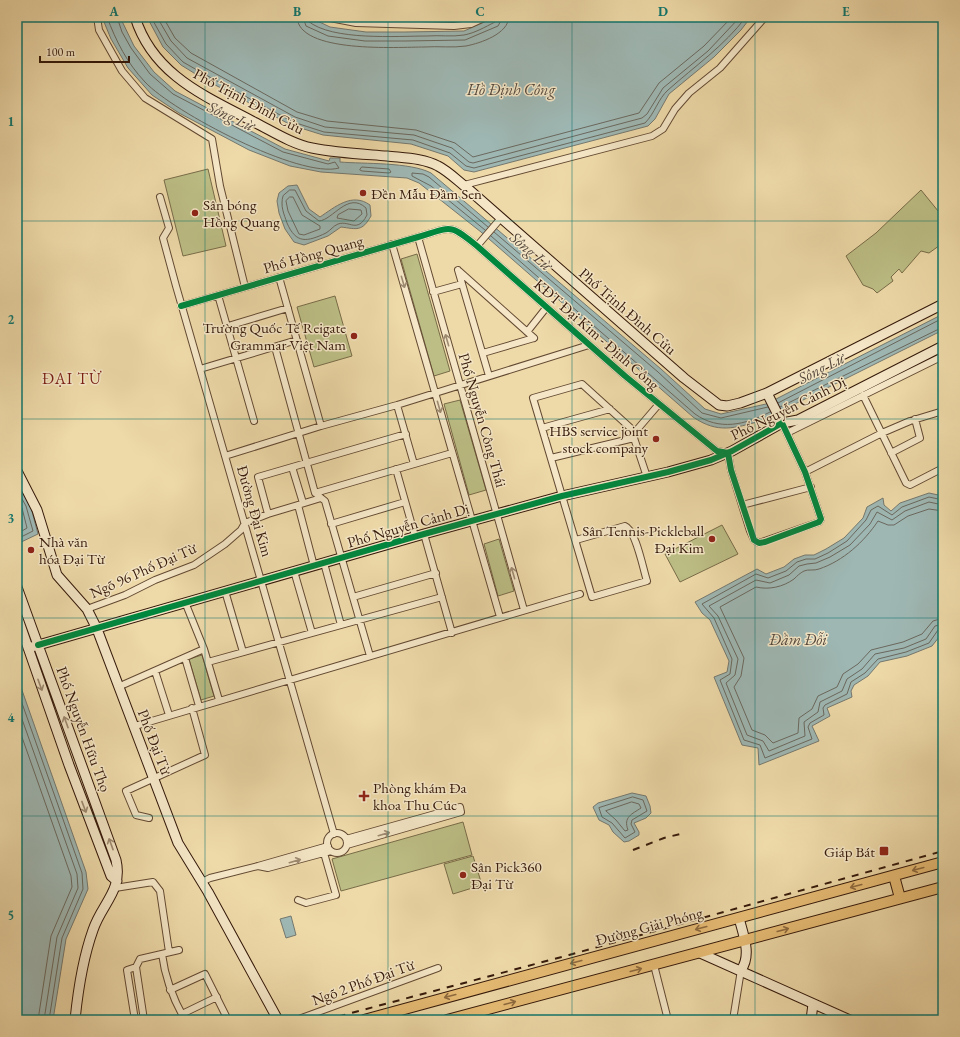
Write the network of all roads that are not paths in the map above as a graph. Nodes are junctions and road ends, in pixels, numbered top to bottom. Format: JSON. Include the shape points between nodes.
{"nodes":[{"id":1,"x":96,"y":17,"type":"edge"},
{"id":2,"x":135,"y":17,"type":"edge"},
{"id":3,"x":325,"y":17,"type":"edge"},
{"id":4,"x":486,"y":17,"type":"edge"},
{"id":5,"x":765,"y":17,"type":"edge"},
{"id":6,"x":464,"y":185,"type":"junction"},
{"id":7,"x":160,"y":197,"type":"dead end"},
{"id":8,"x":499,"y":220,"type":"junction"},
{"id":9,"x":453,"y":229,"type":"joint"},
{"id":10,"x":418,"y":237,"type":"junction"},
{"id":11,"x":392,"y":244,"type":"junction"},
{"id":12,"x":477,"y":246,"type":"junction"},
{"id":13,"x":279,"y":277,"type":"junction"},
{"id":14,"x":462,"y":284,"type":"junction"},
{"id":15,"x":245,"y":287,"type":"junction"},
{"id":16,"x":433,"y":292,"type":"junction"},
{"id":17,"x":218,"y":295,"type":"junction"},
{"id":18,"x":943,"y":304,"type":"edge"},
{"id":19,"x":181,"y":306,"type":"junction"},
{"id":20,"x":288,"y":308,"type":"junction"},
{"id":21,"x":546,"y":308,"type":"junction"},
{"id":22,"x":228,"y":326,"type":"junction"},
{"id":23,"x":527,"y":332,"type":"junction"},
{"id":24,"x":297,"y":340,"type":"junction"},
{"id":25,"x":589,"y":345,"type":"junction"},
{"id":26,"x":943,"y":346,"type":"edge"},
{"id":27,"x":275,"y":347,"type":"junction"},
{"id":28,"x":483,"y":353,"type":"junction"},
{"id":29,"x":943,"y":356,"type":"edge"},
{"id":30,"x":237,"y":358,"type":"junction"},
{"id":31,"x":200,"y":369,"type":"junction"},
{"id":32,"x":489,"y":376,"type":"junction"},
{"id":33,"x":460,"y":384,"type":"junction"},
{"id":34,"x":434,"y":392,"type":"junction"},
{"id":35,"x":863,"y":395,"type":"junction"},
{"id":36,"x":769,"y":396,"type":"junction"},
{"id":37,"x":659,"y":404,"type":"junction"},
{"id":38,"x":398,"y":405,"type":"junction"},
{"id":39,"x":610,"y":409,"type":"junction"},
{"id":40,"x":943,"y":411,"type":"edge"},
{"id":41,"x":916,"y":419,"type":"junction"},
{"id":42,"x":780,"y":420,"type":"junction"},
{"id":43,"x":254,"y":421,"type":"dead end"},
{"id":44,"x":321,"y":426,"type":"junction"},
{"id":45,"x":542,"y":428,"type":"junction"},
{"id":46,"x":787,"y":433,"type":"junction"},
{"id":47,"x":882,"y":433,"type":"junction"},
{"id":48,"x":298,"y":434,"type":"junction"},
{"id":49,"x":406,"y":434,"type":"junction"},
{"id":50,"x":634,"y":435,"type":"junction"},
{"id":51,"x":452,"y":453,"type":"junction"},
{"id":52,"x":728,"y":453,"type":"junction"},
{"id":53,"x":891,"y":453,"type":"junction"},
{"id":54,"x":225,"y":456,"type":"junction"},
{"id":55,"x":551,"y":458,"type":"junction"},
{"id":56,"x":307,"y":463,"type":"junction"},
{"id":57,"x":414,"y":464,"type":"junction"},
{"id":58,"x":292,"y":467,"type":"junction"},
{"id":59,"x":943,"y":468,"type":"edge"},
{"id":60,"x":396,"y":469,"type":"junction"},
{"id":61,"x":17,"y":471,"type":"edge"},
{"id":62,"x":805,"y":472,"type":"junction"},
{"id":63,"x":647,"y":477,"type":"junction"},
{"id":64,"x":811,"y":487,"type":"junction"},
{"id":65,"x":315,"y":493,"type":"junction"},
{"id":66,"x":562,"y":496,"type":"junction"},
{"id":67,"x":321,"y":498,"type":"junction"},
{"id":68,"x":405,"y":502,"type":"junction"},
{"id":69,"x":301,"y":504,"type":"junction"},
{"id":70,"x":742,"y":505,"type":"junction"},
{"id":71,"x":268,"y":514,"type":"junction"},
{"id":72,"x":496,"y":514,"type":"junction"},
{"id":73,"x":472,"y":521,"type":"junction"},
{"id":74,"x":245,"y":523,"type":"junction"},
{"id":75,"x":331,"y":524,"type":"junction"},
{"id":76,"x":424,"y":534,"type":"junction"},
{"id":77,"x":415,"y":536,"type":"junction"},
{"id":78,"x":576,"y":540,"type":"junction"},
{"id":79,"x":341,"y":558,"type":"junction"},
{"id":80,"x":324,"y":563,"type":"junction"},
{"id":81,"x":314,"y":566,"type":"junction"},
{"id":82,"x":294,"y":571,"type":"junction"},
{"id":83,"x":436,"y":573,"type":"junction"},
{"id":84,"x":261,"y":580,"type":"junction"},
{"id":85,"x":17,"y":587,"type":"edge"},
{"id":86,"x":225,"y":591,"type":"junction"},
{"id":87,"x":580,"y":594,"type":"dead end"},
{"id":88,"x":353,"y":597,"type":"junction"},
{"id":89,"x":442,"y":597,"type":"junction"},
{"id":90,"x":184,"y":602,"type":"junction"},
{"id":91,"x":87,"y":609,"type":"junction"},
{"id":92,"x":524,"y":610,"type":"junction"},
{"id":93,"x":17,"y":616,"type":"edge"},
{"id":94,"x":500,"y":617,"type":"junction"},
{"id":95,"x":359,"y":620,"type":"junction"},
{"id":96,"x":341,"y":625,"type":"junction"},
{"id":97,"x":97,"y":629,"type":"junction"},
{"id":98,"x":312,"y":633,"type":"junction"},
{"id":99,"x":452,"y":633,"type":"junction"},
{"id":100,"x":279,"y":642,"type":"junction"},
{"id":101,"x":38,"y":645,"type":"junction"},
{"id":102,"x":28,"y":648,"type":"junction"},
{"id":103,"x":204,"y":649,"type":"junction"},
{"id":104,"x":243,"y":652,"type":"junction"},
{"id":105,"x":370,"y":656,"type":"junction"},
{"id":106,"x":185,"y":658,"type":"junction"},
{"id":107,"x":208,"y":662,"type":"junction"},
{"id":108,"x":155,"y":671,"type":"junction"},
{"id":109,"x":289,"y":679,"type":"junction"},
{"id":110,"x":118,"y":687,"type":"junction"},
{"id":111,"x":219,"y":700,"type":"junction"},
{"id":112,"x":199,"y":706,"type":"junction"},
{"id":113,"x":192,"y":708,"type":"junction"},
{"id":114,"x":169,"y":715,"type":"junction"},
{"id":115,"x":135,"y":726,"type":"junction"},
{"id":116,"x":154,"y":778,"type":"junction"},
{"id":117,"x":461,"y":809,"type":"dead end"},
{"id":118,"x":149,"y":818,"type":"dead end"},
{"id":119,"x":334,"y":834,"type":"junction"},
{"id":120,"x":346,"y":842,"type":"junction"},
{"id":121,"x":330,"y":848,"type":"junction"},
{"id":122,"x":324,"y":853,"type":"junction"},
{"id":123,"x":943,"y":862,"type":"edge"},
{"id":124,"x":257,"y":867,"type":"junction"},
{"id":125,"x":894,"y":876,"type":"junction"},
{"id":126,"x":202,"y":882,"type":"junction"},
{"id":127,"x":116,"y":885,"type":"junction"},
{"id":128,"x":943,"y":886,"type":"edge"},
{"id":129,"x":900,"y":898,"type":"junction"},
{"id":130,"x":298,"y":900,"type":"dead end"},
{"id":131,"x":739,"y":918,"type":"junction"},
{"id":132,"x":745,"y":940,"type":"junction"},
{"id":133,"x":179,"y":950,"type":"dead end"},
{"id":134,"x":169,"y":952,"type":"junction"},
{"id":135,"x":700,"y":953,"type":"junction"},
{"id":136,"x":162,"y":954,"type":"junction"},
{"id":137,"x":654,"y":965,"type":"junction"},
{"id":138,"x":136,"y":967,"type":"junction"},
{"id":139,"x":438,"y":968,"type":"dead end"},
{"id":140,"x":741,"y":970,"type":"junction"},
{"id":141,"x":170,"y":990,"type":"junction"},
{"id":142,"x":217,"y":998,"type":"junction"},
{"id":143,"x":813,"y":1004,"type":"junction"},
{"id":144,"x":184,"y":1017,"type":"edge"},
{"id":145,"x":387,"y":1017,"type":"edge"},
{"id":146,"x":460,"y":1018,"type":"edge"},
{"id":147,"x":75,"y":1020,"type":"edge"},
{"id":148,"x":135,"y":1020,"type":"edge"},
{"id":149,"x":144,"y":1020,"type":"edge"},
{"id":150,"x":228,"y":1020,"type":"edge"},
{"id":151,"x":278,"y":1020,"type":"edge"},
{"id":152,"x":296,"y":1020,"type":"edge"},
{"id":153,"x":364,"y":1020,"type":"edge"},
{"id":154,"x":447,"y":1020,"type":"edge"},
{"id":155,"x":668,"y":1020,"type":"edge"},
{"id":156,"x":733,"y":1020,"type":"edge"},
{"id":157,"x":811,"y":1020,"type":"edge"},
{"id":158,"x":850,"y":1020,"type":"edge"}],
"edges":[{"from":1,"to":15,"type":"street","via":[[99,30],[122,71],[145,98],[212,139],[220,186]]},
{"from":2,"to":6,"type":"main road","name":"Phố Trịnh Đình Cửu","via":[[150,48],[176,77],[287,139],[310,148],[333,152],[422,160],[438,165]]},
{"from":3,"to":4,"type":"street","via":[[356,23],[454,26],[470,24]]},
{"from":5,"to":6,"type":"street","via":[[720,68],[689,93],[663,128],[652,136]]},
{"from":6,"to":8,"type":"main road","name":"Phố Trịnh Đình Cửu"},
{"from":7,"to":19,"type":"street","name":"Đường Đại Kim","via":[[169,228],[163,238]]},
{"from":8,"to":12,"type":"street"},
{"from":8,"to":36,"type":"main road","name":"Phố Trịnh Đình Cửu","via":[[718,405],[727,406]]},
{"from":9,"to":10,"type":"street","name":"Phố Hồng Quang","via":[[448,228]]},
{"from":9,"to":12,"type":"street","name":"KĐT Đại Kim - Định Công"},
{"from":10,"to":11,"type":"street","name":"Phố Hồng Quang"},
{"from":10,"to":16,"type":"street","name":"Phố Nguyễn Công Thái"},
{"from":11,"to":13,"type":"street","name":"Phố Hồng Quang"},
{"from":11,"to":34,"type":"street","one_way":true},
{"from":12,"to":21,"type":"street","name":"KĐT Đại Kim - Định Công"},
{"from":13,"to":15,"type":"street","name":"Phố Hồng Quang"},
{"from":13,"to":20,"type":"street"},
{"from":14,"to":16,"type":"street"},
{"from":14,"to":23,"type":"street","via":[[458,270]]},
{"from":14,"to":28,"type":"street"},
{"from":15,"to":17,"type":"street","name":"Phố Hồng Quang"},
{"from":33,"to":16,"type":"street","name":"Phố Nguyễn Công Thái","one_way":true},
{"from":17,"to":19,"type":"street","name":"Phố Hồng Quang"},
{"from":17,"to":22,"type":"street"},
{"from":18,"to":36,"type":"main road","name":"Phố Trịnh Đình Cửu"},
{"from":19,"to":31,"type":"street","name":"Đường Đại Kim"},
{"from":20,"to":22,"type":"street"},
{"from":20,"to":24,"type":"street"},
{"from":21,"to":23,"type":"street","name":"KĐT Đại Kim - Định Công"},
{"from":21,"to":25,"type":"street","name":"KĐT Đại Kim - Định Công"},
{"from":22,"to":30,"type":"street"},
{"from":23,"to":28,"type":"street","name":"KĐT Đại Kim - Định Công","via":[[534,338]]},
{"from":24,"to":27,"type":"street"},
{"from":24,"to":44,"type":"street"},
{"from":25,"to":32,"type":"street","name":"KĐT Đại Kim - Định Công"},
{"from":25,"to":37,"type":"street","name":"KĐT Đại Kim - Định Công"},
{"from":26,"to":42,"type":"main road","name":"Phố Nguyễn Cảnh Dị","via":[[798,420]]},
{"from":27,"to":30,"type":"street"},
{"from":27,"to":48,"type":"street"},
{"from":28,"to":32,"type":"street"},
{"from":29,"to":35,"type":"street"},
{"from":30,"to":31,"type":"street"},
{"from":30,"to":43,"type":"street"},
{"from":31,"to":54,"type":"street","name":"Đường Đại Kim"},
{"from":32,"to":33,"type":"street","name":"KĐT Đại Kim - Định Công"},
{"from":33,"to":34,"type":"street","name":"KĐT Đại Kim - Định Công"},
{"from":33,"to":72,"type":"street","name":"Phố Nguyễn Công Thái"},
{"from":34,"to":38,"type":"street","name":"KĐT Đại Kim - Định Công"},
{"from":34,"to":51,"type":"street","one_way":true},
{"from":35,"to":46,"type":"street"},
{"from":35,"to":47,"type":"street"},
{"from":36,"to":42,"type":"main road"},
{"from":37,"to":50,"type":"street","name":"KĐT Đại Kim - Định Công"},
{"from":37,"to":52,"type":"street","name":"KĐT Đại Kim - Định Công","via":[[717,451]]},
{"from":38,"to":44,"type":"street","name":"KĐT Đại Kim - Định Công"},
{"from":38,"to":49,"type":"street"},
{"from":39,"to":45,"type":"street"},
{"from":39,"to":45,"type":"street","via":[[582,384],[533,398]]},
{"from":39,"to":50,"type":"street"},
{"from":40,"to":41,"type":"street"},
{"from":41,"to":47,"type":"street"},
{"from":41,"to":53,"type":"street","via":[[920,438]]},
{"from":42,"to":46,"type":"street"},
{"from":42,"to":52,"type":"main road","name":"Phố Nguyễn Cảnh Dị"},
{"from":44,"to":48,"type":"street","name":"KĐT Đại Kim - Định Công"},
{"from":45,"to":55,"type":"street"},
{"from":46,"to":62,"type":"street"},
{"from":47,"to":53,"type":"street"},
{"from":47,"to":62,"type":"street"},
{"from":48,"to":54,"type":"street","name":"KĐT Đại Kim - Định Công"},
{"from":48,"to":56,"type":"street"},
{"from":49,"to":56,"type":"street"},
{"from":49,"to":57,"type":"street"},
{"from":50,"to":55,"type":"street"},
{"from":50,"to":63,"type":"street"},
{"from":51,"to":57,"type":"street"},
{"from":51,"to":73,"type":"street"},
{"from":52,"to":63,"type":"main road","name":"Phố Nguyễn Cảnh Dị"},
{"from":52,"to":70,"type":"street"},
{"from":53,"to":59,"type":"street","via":[[908,485]]},
{"from":54,"to":74,"type":"street","name":"Đường Đại Kim"},
{"from":55,"to":66,"type":"street"},
{"from":56,"to":58,"type":"street"},
{"from":56,"to":65,"type":"street"},
{"from":57,"to":60,"type":"street"},
{"from":58,"to":69,"type":"street"},
{"from":58,"to":71,"type":"street","via":[[258,477]]},
{"from":60,"to":65,"type":"street"},
{"from":60,"to":68,"type":"street"},
{"from":61,"to":91,"type":"main road","name":"Phố Đại Từ","via":[[36,510],[57,574]]},
{"from":62,"to":64,"type":"street"},
{"from":63,"to":66,"type":"main road","name":"Phố Nguyễn Cảnh Dị"},
{"from":64,"to":70,"type":"street"},
{"from":64,"to":70,"type":"street","via":[[821,519],[765,542],[759,543],[754,540]]},
{"from":65,"to":67,"type":"street"},
{"from":66,"to":72,"type":"main road","name":"Phố Nguyễn Cảnh Dị"},
{"from":66,"to":78,"type":"street"},
{"from":67,"to":69,"type":"street"},
{"from":67,"to":75,"type":"street","via":[[325,501]]},
{"from":68,"to":75,"type":"street"},
{"from":68,"to":77,"type":"street"},
{"from":69,"to":71,"type":"street"},
{"from":69,"to":81,"type":"street"},
{"from":71,"to":74,"type":"street"},
{"from":72,"to":73,"type":"main road","name":"Phố Nguyễn Cảnh Dị"},
{"from":92,"to":72,"type":"street","name":"Phố Nguyễn Công Thái","one_way":true},
{"from":73,"to":76,"type":"main road","name":"Phố Nguyễn Cảnh Dị"},
{"from":73,"to":94,"type":"street"},
{"from":74,"to":84,"type":"street","name":"Đường Đại Kim"},
{"from":74,"to":91,"type":"street","name":"Ngõ 96 Phố Đại Từ","via":[[225,544],[194,565]]},
{"from":75,"to":79,"type":"street"},
{"from":76,"to":77,"type":"main road","name":"Phố Nguyễn Cảnh Dị"},
{"from":76,"to":83,"type":"street"},
{"from":77,"to":79,"type":"main road","name":"Phố Nguyễn Cảnh Dị"},
{"from":78,"to":78,"type":"street","via":[[592,597],[647,581],[636,542],[628,526]]},
{"from":79,"to":80,"type":"main road","name":"Phố Nguyễn Cảnh Dị"},
{"from":79,"to":88,"type":"street"},
{"from":80,"to":81,"type":"main road","name":"Phố Nguyễn Cảnh Dị"},
{"from":80,"to":96,"type":"street"},
{"from":81,"to":82,"type":"main road","name":"Phố Nguyễn Cảnh Dị"},
{"from":82,"to":84,"type":"main road","name":"Phố Nguyễn Cảnh Dị"},
{"from":82,"to":98,"type":"street"},
{"from":83,"to":88,"type":"street"},
{"from":83,"to":89,"type":"street"},
{"from":84,"to":86,"type":"main road","name":"Phố Nguyễn Cảnh Dị"},
{"from":84,"to":100,"type":"street","name":"Đường Đại Kim"},
{"from":85,"to":101,"type":"main road","name":"Phố Nguyễn Hữu Thọ"},
{"from":86,"to":90,"type":"main road","name":"Phố Nguyễn Cảnh Dị"},
{"from":86,"to":104,"type":"street"},
{"from":87,"to":92,"type":"street"},
{"from":88,"to":95,"type":"street"},
{"from":89,"to":95,"type":"street"},
{"from":89,"to":99,"type":"street"},
{"from":90,"to":97,"type":"main road","name":"Phố Nguyễn Cảnh Dị"},
{"from":90,"to":103,"type":"street"},
{"from":91,"to":97,"type":"main road","name":"Phố Đại Từ"},
{"from":92,"to":94,"type":"street"},
{"from":93,"to":102,"type":"main road","name":"Phố Nguyễn Hữu Thọ"},
{"from":94,"to":99,"type":"street"},
{"from":95,"to":96,"type":"street"},
{"from":95,"to":105,"type":"street"},
{"from":96,"to":98,"type":"street"},
{"from":97,"to":101,"type":"main road","name":"Phố Nguyễn Cảnh Dị"},
{"from":97,"to":110,"type":"main road","name":"Phố Đại Từ"},
{"from":98,"to":100,"type":"street"},
{"from":99,"to":105,"type":"street"},
{"from":100,"to":104,"type":"street"},
{"from":100,"to":109,"type":"street","name":"Đường Đại Kim"},
{"from":101,"to":102,"type":"main road","name":"Phố Nguyễn Cảnh Dị"},
{"from":127,"to":101,"type":"main road","name":"Phố Nguyễn Hữu Thọ","one_way":true,"via":[[119,873],[116,860]]},
{"from":102,"to":127,"type":"main road","name":"Phố Nguyễn Hữu Thọ","one_way":true,"via":[[82,801]]},
{"from":103,"to":106,"type":"street"},
{"from":103,"to":107,"type":"street"},
{"from":104,"to":107,"type":"street"},
{"from":105,"to":109,"type":"street"},
{"from":106,"to":108,"type":"street"},
{"from":106,"to":112,"type":"street"},
{"from":107,"to":111,"type":"street"},
{"from":108,"to":110,"type":"street"},
{"from":108,"to":114,"type":"street"},
{"from":109,"to":111,"type":"street"},
{"from":109,"to":119,"type":"street","name":"Đường Đại Kim"},
{"from":110,"to":115,"type":"main road","name":"Phố Đại Từ"},
{"from":111,"to":112,"type":"street"},
{"from":112,"to":113,"type":"street"},
{"from":113,"to":114,"type":"street"},
{"from":113,"to":116,"type":"street","via":[[205,755]]},
{"from":114,"to":115,"type":"street"},
{"from":115,"to":116,"type":"main road","name":"Phố Đại Từ"},
{"from":116,"to":118,"type":"street","via":[[126,791],[136,815]]},
{"from":116,"to":126,"type":"main road","name":"Phố Đại Từ","via":[[178,843]]},
{"from":117,"to":120,"type":"street"},
{"from":119,"to":120,"type":"street","via":[[342,835]]},
{"from":119,"to":121,"type":"street","via":[[328,840]]},
{"from":120,"to":121,"type":"street","via":[[341,852]]},
{"from":121,"to":122,"type":"street"},
{"from":121,"to":124,"type":"street"},
{"from":124,"to":122,"type":"street","one_way":true,"via":[[268,868]]},
{"from":122,"to":130,"type":"street","via":[[336,895],[306,903]]},
{"from":123,"to":125,"type":"main road","name":"Đường Giải Phóng","one_way":true},
{"from":124,"to":126,"type":"street"},
{"from":125,"to":129,"type":"main road"},
{"from":125,"to":131,"type":"main road","name":"Đường Giải Phóng","one_way":true},
{"from":126,"to":151,"type":"main road","name":"Phố Đại Từ"},
{"from":127,"to":134,"type":"street","via":[[153,882],[157,885]]},
{"from":127,"to":147,"type":"main road","via":[[93,928]]},
{"from":128,"to":129,"type":"main road"},
{"from":132,"to":129,"type":"main road","one_way":true},
{"from":131,"to":132,"type":"main road"},
{"from":131,"to":145,"type":"main road","name":"Đường Giải Phóng","one_way":true},
{"from":132,"to":135,"type":"main road"},
{"from":132,"to":140,"type":"main road","via":[[747,945]]},
{"from":133,"to":134,"type":"street"},
{"from":134,"to":136,"type":"street"},
{"from":135,"to":137,"type":"main road"},
{"from":135,"to":140,"type":"main road"},
{"from":136,"to":138,"type":"street","via":[[140,959]]},
{"from":136,"to":141,"type":"street","via":[[163,968]]},
{"from":146,"to":137,"type":"main road","one_way":true},
{"from":137,"to":155,"type":"street"},
{"from":138,"to":148,"type":"street","via":[[127,970]]},
{"from":138,"to":149,"type":"street"},
{"from":139,"to":152,"type":"street","name":"Ngõ 2 Phố Đại Từ"},
{"from":140,"to":143,"type":"main road"},
{"from":140,"to":156,"type":"street"},
{"from":141,"to":142,"type":"street","via":[[205,974]]},
{"from":141,"to":144,"type":"street"},
{"from":142,"to":144,"type":"street"},
{"from":142,"to":150,"type":"street"},
{"from":143,"to":157,"type":"main road"},
{"from":143,"to":158,"type":"main road"},
{"from":145,"to":153,"type":"main road","name":"Đường Giải Phóng"},
{"from":146,"to":154,"type":"main road"}]}
